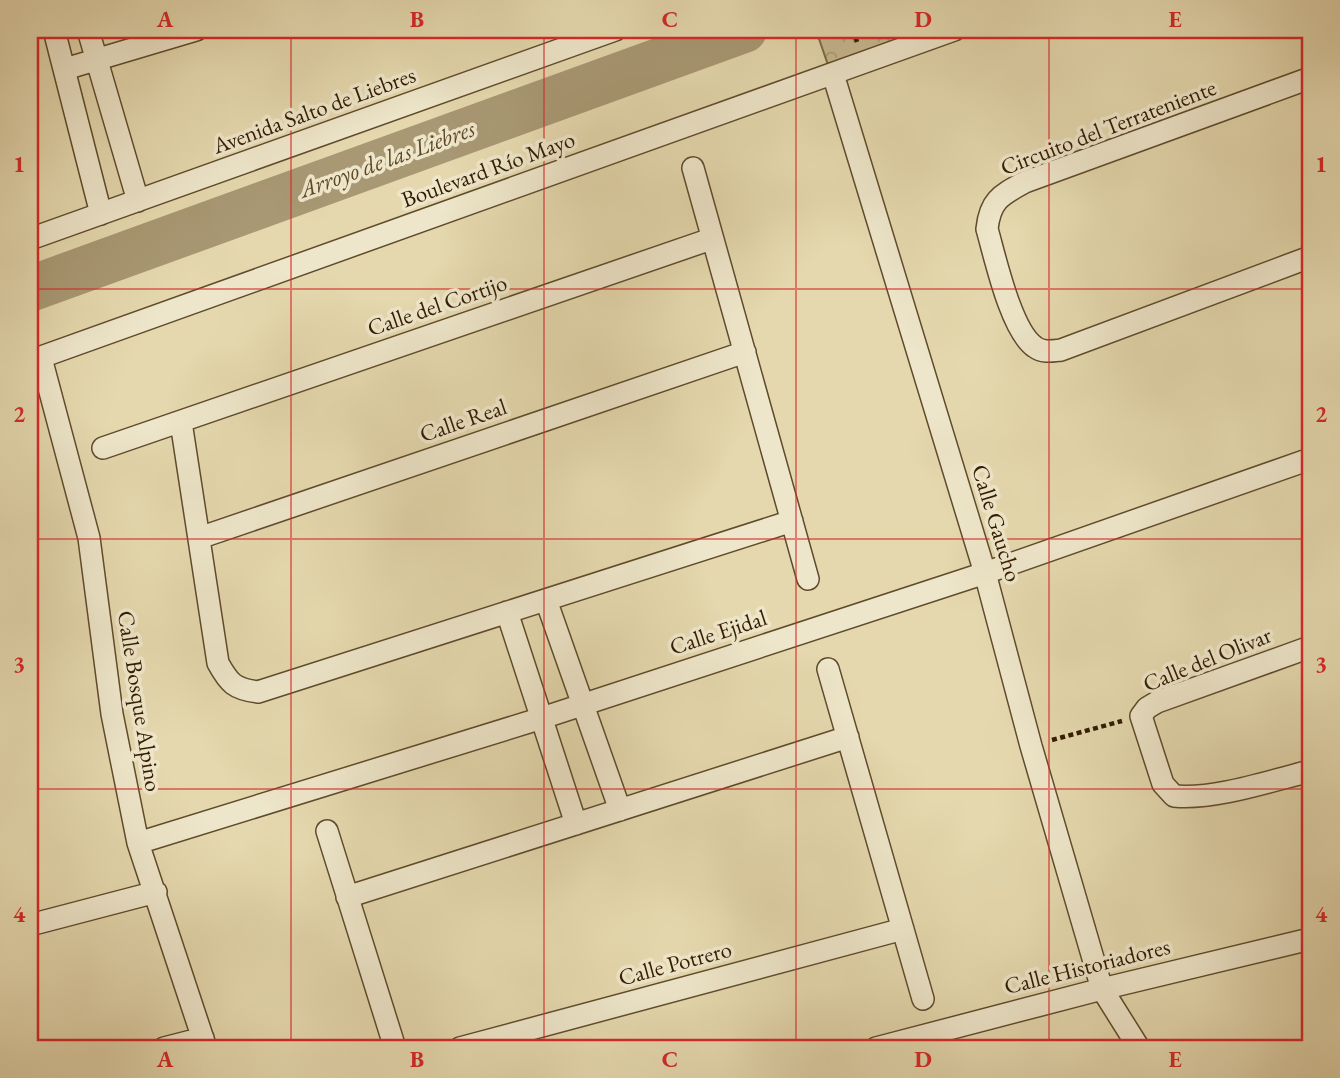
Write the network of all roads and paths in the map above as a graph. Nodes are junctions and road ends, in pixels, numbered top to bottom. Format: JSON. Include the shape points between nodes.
{"nodes":[{"id":1,"x":54,"y":30,"type":"edge"},
{"id":2,"x":88,"y":30,"type":"edge"},
{"id":3,"x":196,"y":30,"type":"edge"},
{"id":4,"x":615,"y":30,"type":"edge"},
{"id":5,"x":853,"y":30,"type":"edge"},
{"id":6,"x":954,"y":30,"type":"edge"},
{"id":7,"x":856,"y":39,"type":"dead end"},
{"id":8,"x":96,"y":60,"type":"junction"},
{"id":9,"x":65,"y":69,"type":"junction"},
{"id":10,"x":833,"y":74,"type":"junction"},
{"id":11,"x":1310,"y":78,"type":"edge"},
{"id":12,"x":693,"y":169,"type":"dead end"},
{"id":13,"x":138,"y":201,"type":"junction"},
{"id":14,"x":101,"y":214,"type":"junction"},
{"id":15,"x":30,"y":219,"type":"edge"},
{"id":16,"x":55,"y":230,"type":"junction"},
{"id":17,"x":30,"y":239,"type":"edge"},
{"id":18,"x":711,"y":239,"type":"junction"},
{"id":19,"x":1310,"y":257,"type":"edge"},
{"id":20,"x":745,"y":352,"type":"junction"},
{"id":21,"x":35,"y":359,"type":"edge"},
{"id":22,"x":181,"y":422,"type":"junction"},
{"id":23,"x":103,"y":448,"type":"dead end"},
{"id":24,"x":1310,"y":459,"type":"edge"},
{"id":25,"x":792,"y":521,"type":"junction"},
{"id":26,"x":199,"y":538,"type":"junction"},
{"id":27,"x":985,"y":573,"type":"junction"},
{"id":28,"x":808,"y":579,"type":"dead end"},
{"id":29,"x":546,"y":600,"type":"junction"},
{"id":30,"x":507,"y":612,"type":"junction"},
{"id":31,"x":1310,"y":647,"type":"edge"},
{"id":32,"x":828,"y":669,"type":"dead end"},
{"id":33,"x":583,"y":703,"type":"junction"},
{"id":34,"x":1141,"y":716,"type":"junction"},
{"id":35,"x":542,"y":718,"type":"junction"},
{"id":36,"x":848,"y":737,"type":"junction"},
{"id":37,"x":1031,"y":746,"type":"junction"},
{"id":38,"x":1310,"y":771,"type":"edge"},
{"id":39,"x":620,"y":810,"type":"junction"},
{"id":40,"x":576,"y":824,"type":"junction"},
{"id":41,"x":327,"y":831,"type":"dead end"},
{"id":42,"x":138,"y":843,"type":"junction"},
{"id":43,"x":156,"y":892,"type":"junction"},
{"id":44,"x":347,"y":897,"type":"junction"},
{"id":45,"x":30,"y":925,"type":"edge"},
{"id":46,"x":903,"y":929,"type":"junction"},
{"id":47,"x":1310,"y":939,"type":"edge"},
{"id":48,"x":1102,"y":989,"type":"junction"},
{"id":49,"x":923,"y":999,"type":"dead end"},
{"id":50,"x":917,"y":1036,"type":"junction"},
{"id":51,"x":205,"y":1043,"type":"edge"},
{"id":52,"x":164,"y":1048,"type":"edge"},
{"id":53,"x":395,"y":1048,"type":"edge"},
{"id":54,"x":460,"y":1048,"type":"edge"},
{"id":55,"x":876,"y":1048,"type":"edge"},
{"id":56,"x":935,"y":1048,"type":"edge"},
{"id":57,"x":1139,"y":1048,"type":"edge"}],
"edges":[{"from":1,"to":9,"type":"street"},
{"from":2,"to":8,"type":"street"},
{"from":3,"to":8,"type":"street"},
{"from":4,"to":13,"type":"street","name":"Avenida Salto de Liebres"},
{"from":5,"to":7,"type":"path"},
{"from":6,"to":10,"type":"street","name":"Boulevard Río Mayo"},
{"from":8,"to":9,"type":"street"},
{"from":8,"to":13,"type":"street"},
{"from":9,"to":14,"type":"street"},
{"from":10,"to":21,"type":"street","name":"Boulevard Río Mayo"},
{"from":10,"to":27,"type":"street","name":"Calle Gaucho"},
{"from":11,"to":19,"type":"street","name":"Circuito del Terrateniente","via":[[1025,182],[995,201],[986,229],[1015,319],[1029,341],[1047,352]]},
{"from":12,"to":18,"type":"street"},
{"from":13,"to":14,"type":"street","name":"Avenida Salto de Liebres"},
{"from":14,"to":16,"type":"street","name":"Avenida Salto de Liebres"},
{"from":15,"to":16,"type":"street"},
{"from":16,"to":17,"type":"street","name":"Avenida Salto de Liebres"},
{"from":18,"to":20,"type":"street"},
{"from":18,"to":22,"type":"street","name":"Calle del Cortijo"},
{"from":20,"to":25,"type":"street"},
{"from":20,"to":26,"type":"street","name":"Calle Real"},
{"from":21,"to":42,"type":"street","name":"Calle Bosque Alpino","via":[[89,538],[112,714]]},
{"from":22,"to":23,"type":"street","name":"Calle del Cortijo"},
{"from":22,"to":26,"type":"street"},
{"from":24,"to":27,"type":"street","name":"Calle Ejidal"},
{"from":25,"to":28,"type":"street"},
{"from":25,"to":29,"type":"street"},
{"from":26,"to":30,"type":"street","via":[[218,663],[229,682],[244,690],[258,692]]},
{"from":27,"to":33,"type":"street","name":"Calle Ejidal"},
{"from":27,"to":37,"type":"street","name":"Calle Gaucho"},
{"from":29,"to":30,"type":"street"},
{"from":29,"to":33,"type":"street"},
{"from":30,"to":35,"type":"street"},
{"from":31,"to":34,"type":"street","name":"Calle del Olivar","via":[[1157,702]]},
{"from":32,"to":36,"type":"street"},
{"from":33,"to":35,"type":"street","name":"Calle Ejidal"},
{"from":33,"to":39,"type":"street"},
{"from":34,"to":37,"type":"path"},
{"from":34,"to":38,"type":"street","name":"Calle del Olivar","via":[[1163,784],[1174,796],[1217,793]]},
{"from":35,"to":40,"type":"street"},
{"from":35,"to":42,"type":"street","name":"Calle Ejidal"},
{"from":36,"to":39,"type":"street"},
{"from":36,"to":46,"type":"street"},
{"from":37,"to":48,"type":"street","name":"Calle Gaucho"},
{"from":39,"to":40,"type":"street"},
{"from":40,"to":44,"type":"street"},
{"from":41,"to":44,"type":"street"},
{"from":42,"to":43,"type":"street","name":"Calle Bosque Alpino"},
{"from":43,"to":45,"type":"street"},
{"from":43,"to":51,"type":"street","name":"Calle Bosque Alpino"},
{"from":44,"to":53,"type":"street"},
{"from":46,"to":49,"type":"street"},
{"from":46,"to":54,"type":"street","name":"Calle Potrero"},
{"from":47,"to":48,"type":"street","name":"Calle Historiadores"},
{"from":48,"to":50,"type":"street","name":"Calle Historiadores"},
{"from":48,"to":57,"type":"street","name":"Calle Gaucho"},
{"from":50,"to":55,"type":"street","name":"Calle Historiadores"},
{"from":50,"to":56,"type":"street"},
{"from":51,"to":52,"type":"street"}]}
